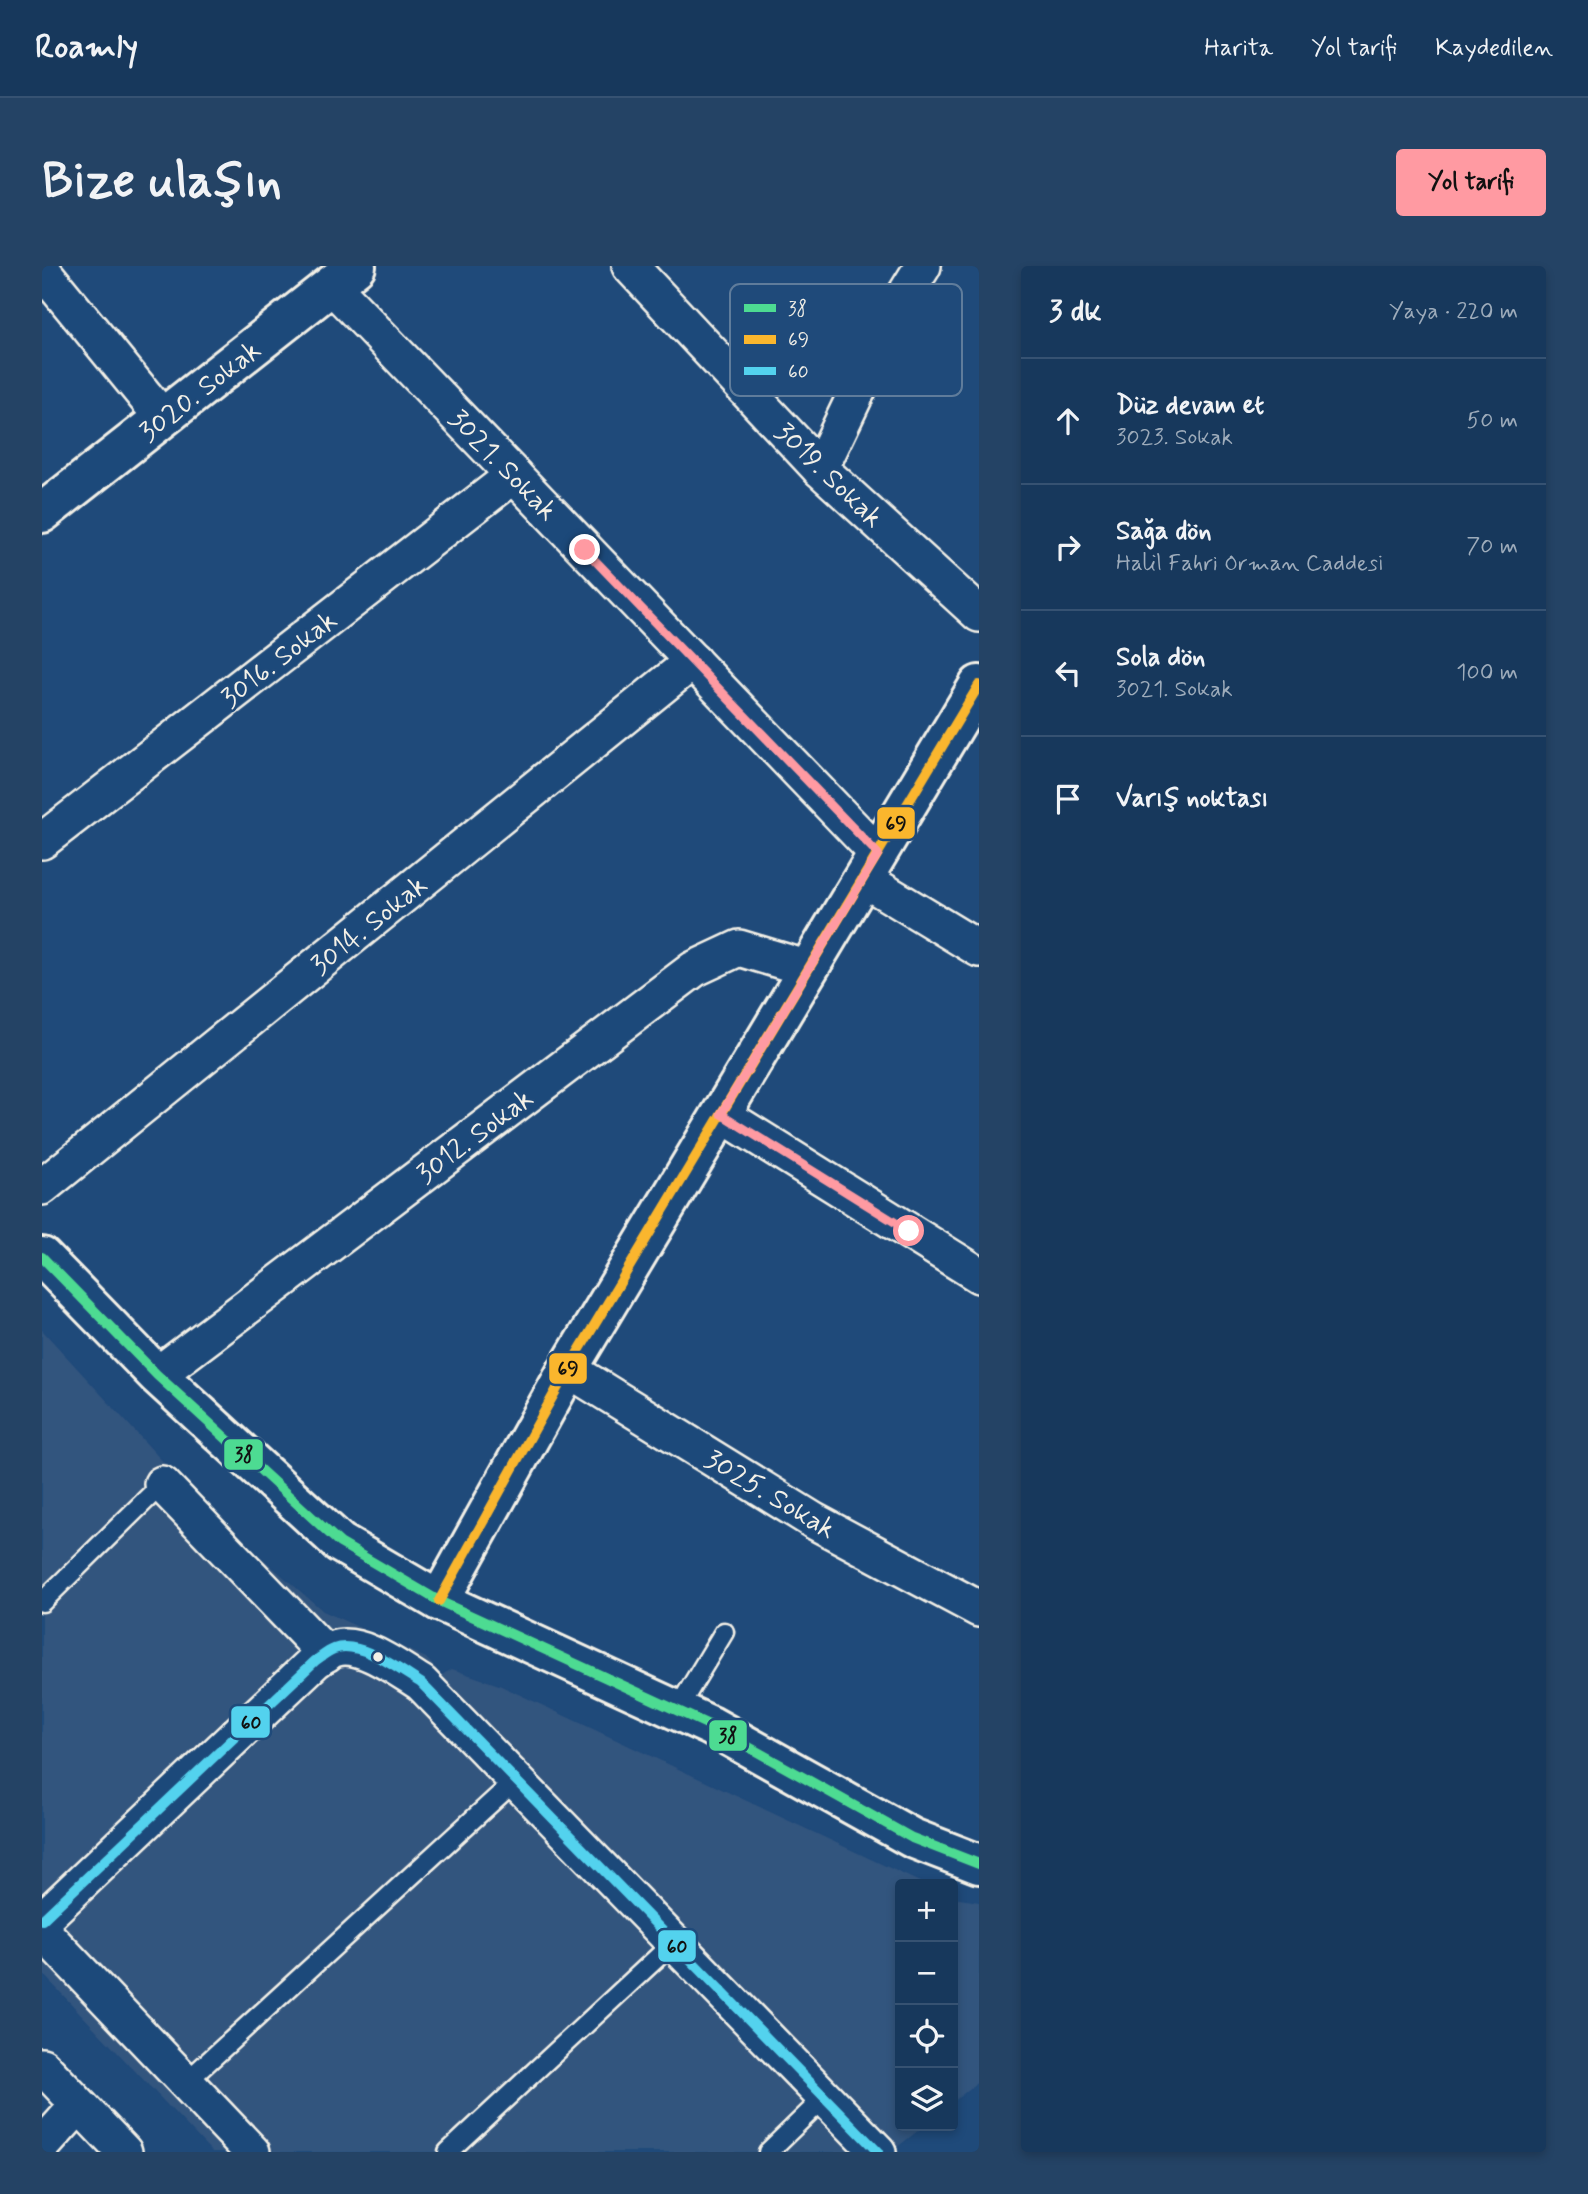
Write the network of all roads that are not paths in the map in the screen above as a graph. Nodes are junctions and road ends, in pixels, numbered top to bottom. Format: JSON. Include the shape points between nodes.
{"nodes":[{"id":1,"x":630,"y":266,"type":"edge"},
{"id":2,"x":923,"y":266,"type":"edge"},
{"id":3,"x":42,"y":270,"type":"edge"},
{"id":4,"x":345,"y":276,"type":"edge"},
{"id":5,"x":912,"y":284,"type":"edge"},
{"id":6,"x":730,"y":373,"type":"edge"},
{"id":7,"x":752,"y":396,"type":"edge"},
{"id":8,"x":855,"y":396,"type":"edge"},
{"id":9,"x":163,"y":418,"type":"junction"},
{"id":10,"x":820,"y":469,"type":"junction"},
{"id":11,"x":514,"y":475,"type":"junction"},
{"id":12,"x":42,"y":513,"type":"edge"},
{"id":13,"x":979,"y":614,"type":"edge"},
{"id":14,"x":693,"y":661,"type":"junction"},
{"id":15,"x":979,"y":685,"type":"edge"},
{"id":16,"x":42,"y":841,"type":"edge"},
{"id":17,"x":870,"y":866,"type":"junction"},
{"id":18,"x":979,"y":949,"type":"edge"},
{"id":19,"x":808,"y":969,"type":"junction"},
{"id":20,"x":721,"y":1114,"type":"junction"},
{"id":21,"x":42,"y":1186,"type":"edge"},
{"id":22,"x":42,"y":1257,"type":"edge"},
{"id":23,"x":979,"y":1275,"type":"edge"},
{"id":24,"x":568,"y":1369,"type":"junction"},
{"id":25,"x":157,"y":1375,"type":"junction"},
{"id":26,"x":162,"y":1484,"type":"joint"},
{"id":27,"x":439,"y":1601,"type":"junction"},
{"id":28,"x":42,"y":1602,"type":"edge"},
{"id":29,"x":979,"y":1609,"type":"edge"},
{"id":30,"x":724,"y":1632,"type":"dead end"},
{"id":31,"x":326,"y":1654,"type":"junction"},
{"id":32,"x":677,"y":1710,"type":"junction"},
{"id":33,"x":516,"y":1780,"type":"junction"},
{"id":34,"x":979,"y":1864,"type":"edge"},
{"id":35,"x":42,"y":1920,"type":"edge"},
{"id":36,"x":42,"y":1931,"type":"edge"},
{"id":37,"x":673,"y":1942,"type":"junction"},
{"id":38,"x":42,"y":2066,"type":"edge"},
{"id":39,"x":186,"y":2082,"type":"junction"},
{"id":40,"x":825,"y":2097,"type":"junction"},
{"id":41,"x":78,"y":2106,"type":"junction"},
{"id":42,"x":42,"y":2146,"type":"edge"},
{"id":43,"x":124,"y":2152,"type":"edge"},
{"id":44,"x":252,"y":2152,"type":"edge"},
{"id":45,"x":448,"y":2152,"type":"edge"},
{"id":46,"x":768,"y":2152,"type":"edge"},
{"id":47,"x":878,"y":2152,"type":"edge"}],
"edges":[{"from":1,"to":6,"type":"street","name":"3019. Sokak"},
{"from":2,"to":5,"type":"street"},
{"from":3,"to":9,"type":"street"},
{"from":4,"to":9,"type":"main road","name":"3020. Sokak"},
{"from":4,"to":11,"type":"street","name":"3021. Sokak"},
{"from":7,"to":10,"type":"street","name":"3019. Sokak"},
{"from":8,"to":10,"type":"street"},
{"from":9,"to":12,"type":"main road","name":"3020. Sokak"},
{"from":10,"to":13,"type":"street","name":"3019. Sokak"},
{"from":11,"to":14,"type":"street","name":"3021. Sokak"},
{"from":11,"to":16,"type":"street","name":"3016. Sokak"},
{"from":14,"to":17,"type":"street","name":"3021. Sokak"},
{"from":14,"to":21,"type":"street","name":"3014. Sokak"},
{"from":15,"to":17,"type":"main road"},
{"from":17,"to":18,"type":"street","name":"3021. Sokak"},
{"from":17,"to":19,"type":"main road"},
{"from":19,"to":20,"type":"main road"},
{"from":19,"to":25,"type":"street","name":"3012. Sokak","via":[[739,948],[694,969]]},
{"from":20,"to":23,"type":"street"},
{"from":20,"to":24,"type":"main road"},
{"from":22,"to":25,"type":"main road"},
{"from":24,"to":27,"type":"main road"},
{"from":24,"to":29,"type":"street","name":"3025. Sokak","via":[[814,1521]]},
{"from":25,"to":27,"type":"main road","via":[[340,1543]]},
{"from":26,"to":28,"type":"lane"},
{"from":26,"to":31,"type":"street"},
{"from":27,"to":32,"type":"main road"},
{"from":30,"to":32,"type":"lane"},
{"from":31,"to":33,"type":"street","via":[[352,1647],[384,1659],[421,1683]]},
{"from":31,"to":35,"type":"street"},
{"from":32,"to":34,"type":"main road","via":[[912,1838]]},
{"from":33,"to":37,"type":"street"},
{"from":33,"to":39,"type":"lane"},
{"from":36,"to":39,"type":"street"},
{"from":37,"to":40,"type":"street"},
{"from":37,"to":45,"type":"lane"},
{"from":38,"to":41,"type":"street"},
{"from":39,"to":44,"type":"street"},
{"from":40,"to":46,"type":"lane"},
{"from":40,"to":47,"type":"street"},
{"from":41,"to":42,"type":"street"},
{"from":41,"to":43,"type":"street"}]}
